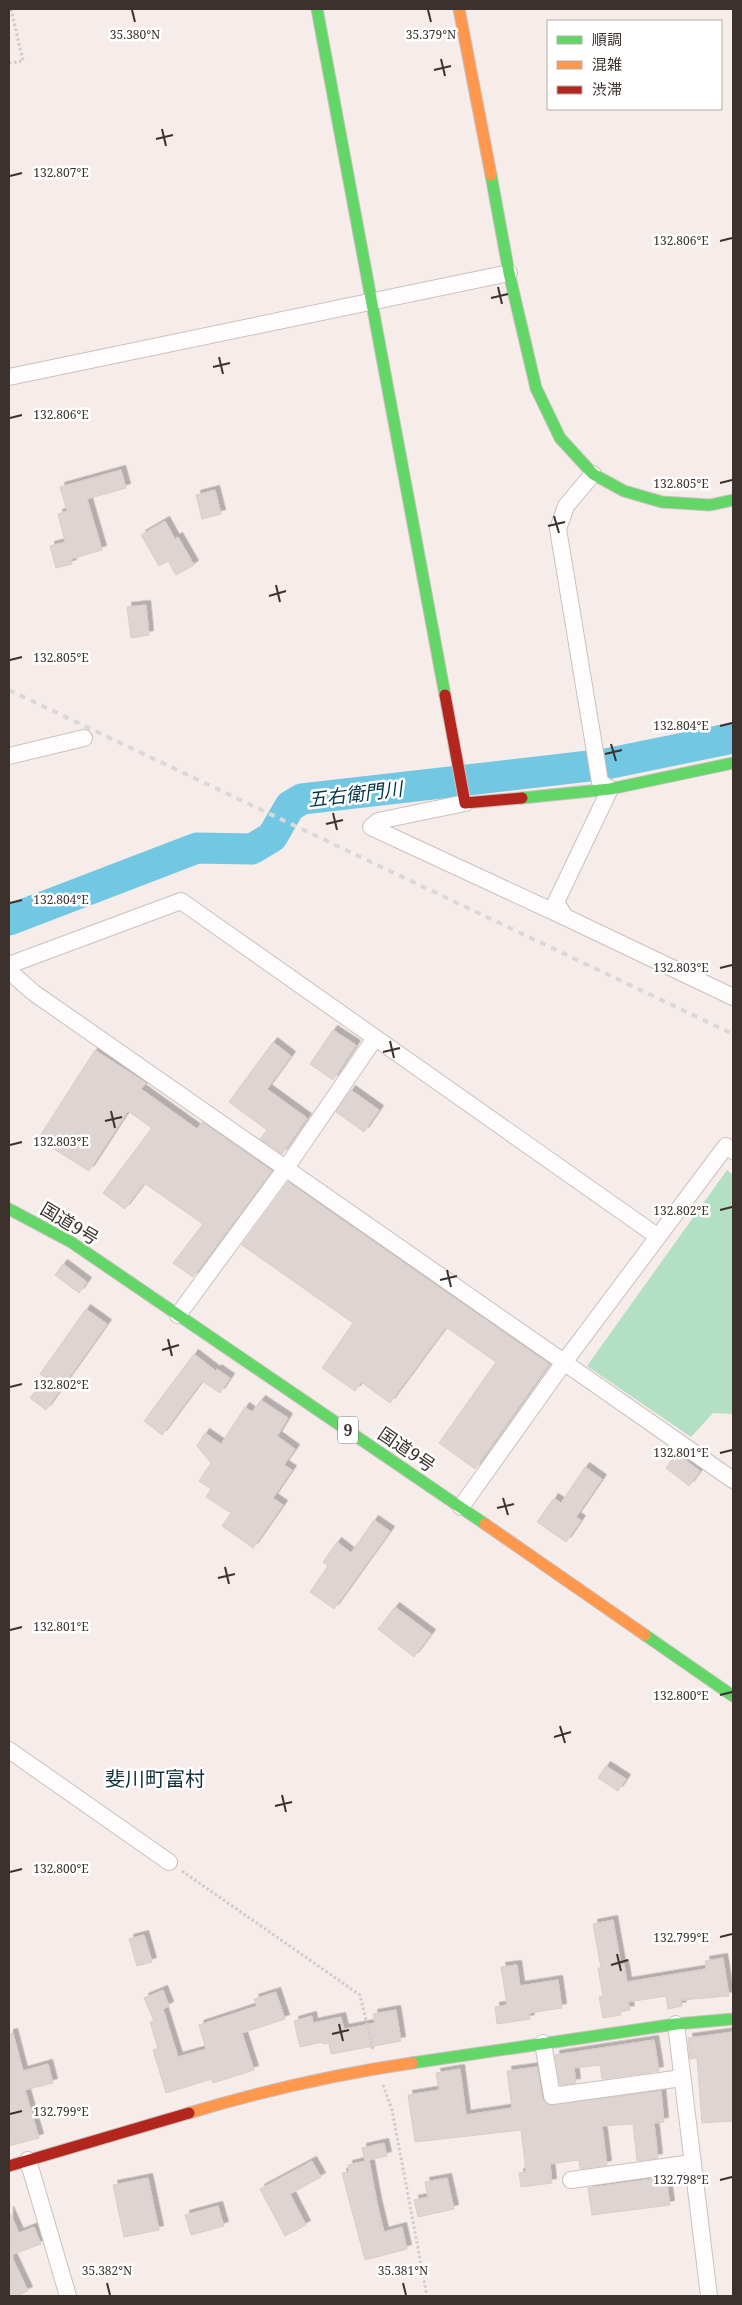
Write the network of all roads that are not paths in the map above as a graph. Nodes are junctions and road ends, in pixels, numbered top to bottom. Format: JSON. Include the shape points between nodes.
{"nodes":[{"id":1,"x":317,"y":9,"type":"edge"},
{"id":2,"x":459,"y":9,"type":"edge"},
{"id":3,"x":509,"y":273,"type":"junction"},
{"id":4,"x":373,"y":302,"type":"junction"},
{"id":5,"x":9,"y":377,"type":"edge"},
{"id":6,"x":593,"y":474,"type":"junction"},
{"id":7,"x":733,"y":500,"type":"edge"},
{"id":8,"x":84,"y":738,"type":"dead end"},
{"id":9,"x":9,"y":756,"type":"edge"},
{"id":10,"x":733,"y":763,"type":"edge"},
{"id":11,"x":610,"y":789,"type":"junction"},
{"id":12,"x":466,"y":803,"type":"junction"},
{"id":13,"x":566,"y":917,"type":"junction"},
{"id":14,"x":9,"y":965,"type":"edge"},
{"id":15,"x":9,"y":971,"type":"edge"},
{"id":16,"x":733,"y":997,"type":"edge"},
{"id":17,"x":375,"y":1038,"type":"junction"},
{"id":18,"x":733,"y":1151,"type":"edge"},
{"id":19,"x":286,"y":1168,"type":"junction"},
{"id":20,"x":9,"y":1209,"type":"edge"},
{"id":21,"x":657,"y":1236,"type":"junction"},
{"id":22,"x":178,"y":1315,"type":"junction"},
{"id":23,"x":565,"y":1361,"type":"junction"},
{"id":24,"x":733,"y":1480,"type":"edge"},
{"id":25,"x":461,"y":1507,"type":"junction"},
{"id":26,"x":730,"y":1700,"type":"edge"},
{"id":27,"x":9,"y":1750,"type":"edge"},
{"id":28,"x":169,"y":1862,"type":"road end"},
{"id":29,"x":733,"y":2019,"type":"edge"},
{"id":30,"x":676,"y":2024,"type":"junction"},
{"id":31,"x":543,"y":2043,"type":"junction"},
{"id":32,"x":682,"y":2078,"type":"junction"},
{"id":33,"x":28,"y":2160,"type":"junction"},
{"id":34,"x":692,"y":2163,"type":"junction"},
{"id":35,"x":9,"y":2166,"type":"edge"},
{"id":36,"x":571,"y":2180,"type":"dead end"},
{"id":37,"x":68,"y":2296,"type":"edge"},
{"id":38,"x":709,"y":2296,"type":"edge"}],
"edges":[{"from":1,"to":4,"type":"main road"},
{"from":2,"to":3,"type":"main road"},
{"from":3,"to":4,"type":"street"},
{"from":3,"to":6,"type":"main road","via":[[536,388],[560,438]]},
{"from":4,"to":5,"type":"street"},
{"from":4,"to":12,"type":"main road"},
{"from":6,"to":7,"type":"main road","via":[[624,492],[662,502],[710,505]]},
{"from":6,"to":11,"type":"street","via":[[566,506],[558,529],[600,782]]},
{"from":8,"to":9,"type":"street"},
{"from":10,"to":11,"type":"main road"},
{"from":11,"to":12,"type":"main road"},
{"from":11,"to":13,"type":"street","via":[[556,902]]},
{"from":12,"to":13,"type":"street","via":[[378,821],[371,827]]},
{"from":13,"to":16,"type":"street"},
{"from":14,"to":17,"type":"street","via":[[181,900]]},
{"from":15,"to":19,"type":"street","via":[[34,993]]},
{"from":17,"to":19,"type":"street"},
{"from":17,"to":21,"type":"street"},
{"from":18,"to":21,"type":"street","via":[[726,1146]]},
{"from":19,"to":22,"type":"street"},
{"from":19,"to":23,"type":"street"},
{"from":20,"to":22,"type":"main road","name":"国道9号","number":"9","via":[[71,1242]]},
{"from":21,"to":23,"type":"street"},
{"from":22,"to":25,"type":"main road","name":"国道9号","number":"9"},
{"from":23,"to":24,"type":"street"},
{"from":23,"to":25,"type":"street"},
{"from":25,"to":26,"type":"main road","name":"国道9号","number":"9","via":[[681,1659]]},
{"from":27,"to":28,"type":"street"},
{"from":29,"to":30,"type":"main road"},
{"from":30,"to":31,"type":"main road"},
{"from":30,"to":32,"type":"street"},
{"from":31,"to":32,"type":"street","via":[[552,2096]]},
{"from":31,"to":33,"type":"main road","via":[[378,2068],[236,2099]]},
{"from":32,"to":34,"type":"street"},
{"from":33,"to":35,"type":"main road"},
{"from":33,"to":37,"type":"street"},
{"from":34,"to":36,"type":"street"},
{"from":34,"to":38,"type":"street"}]}
